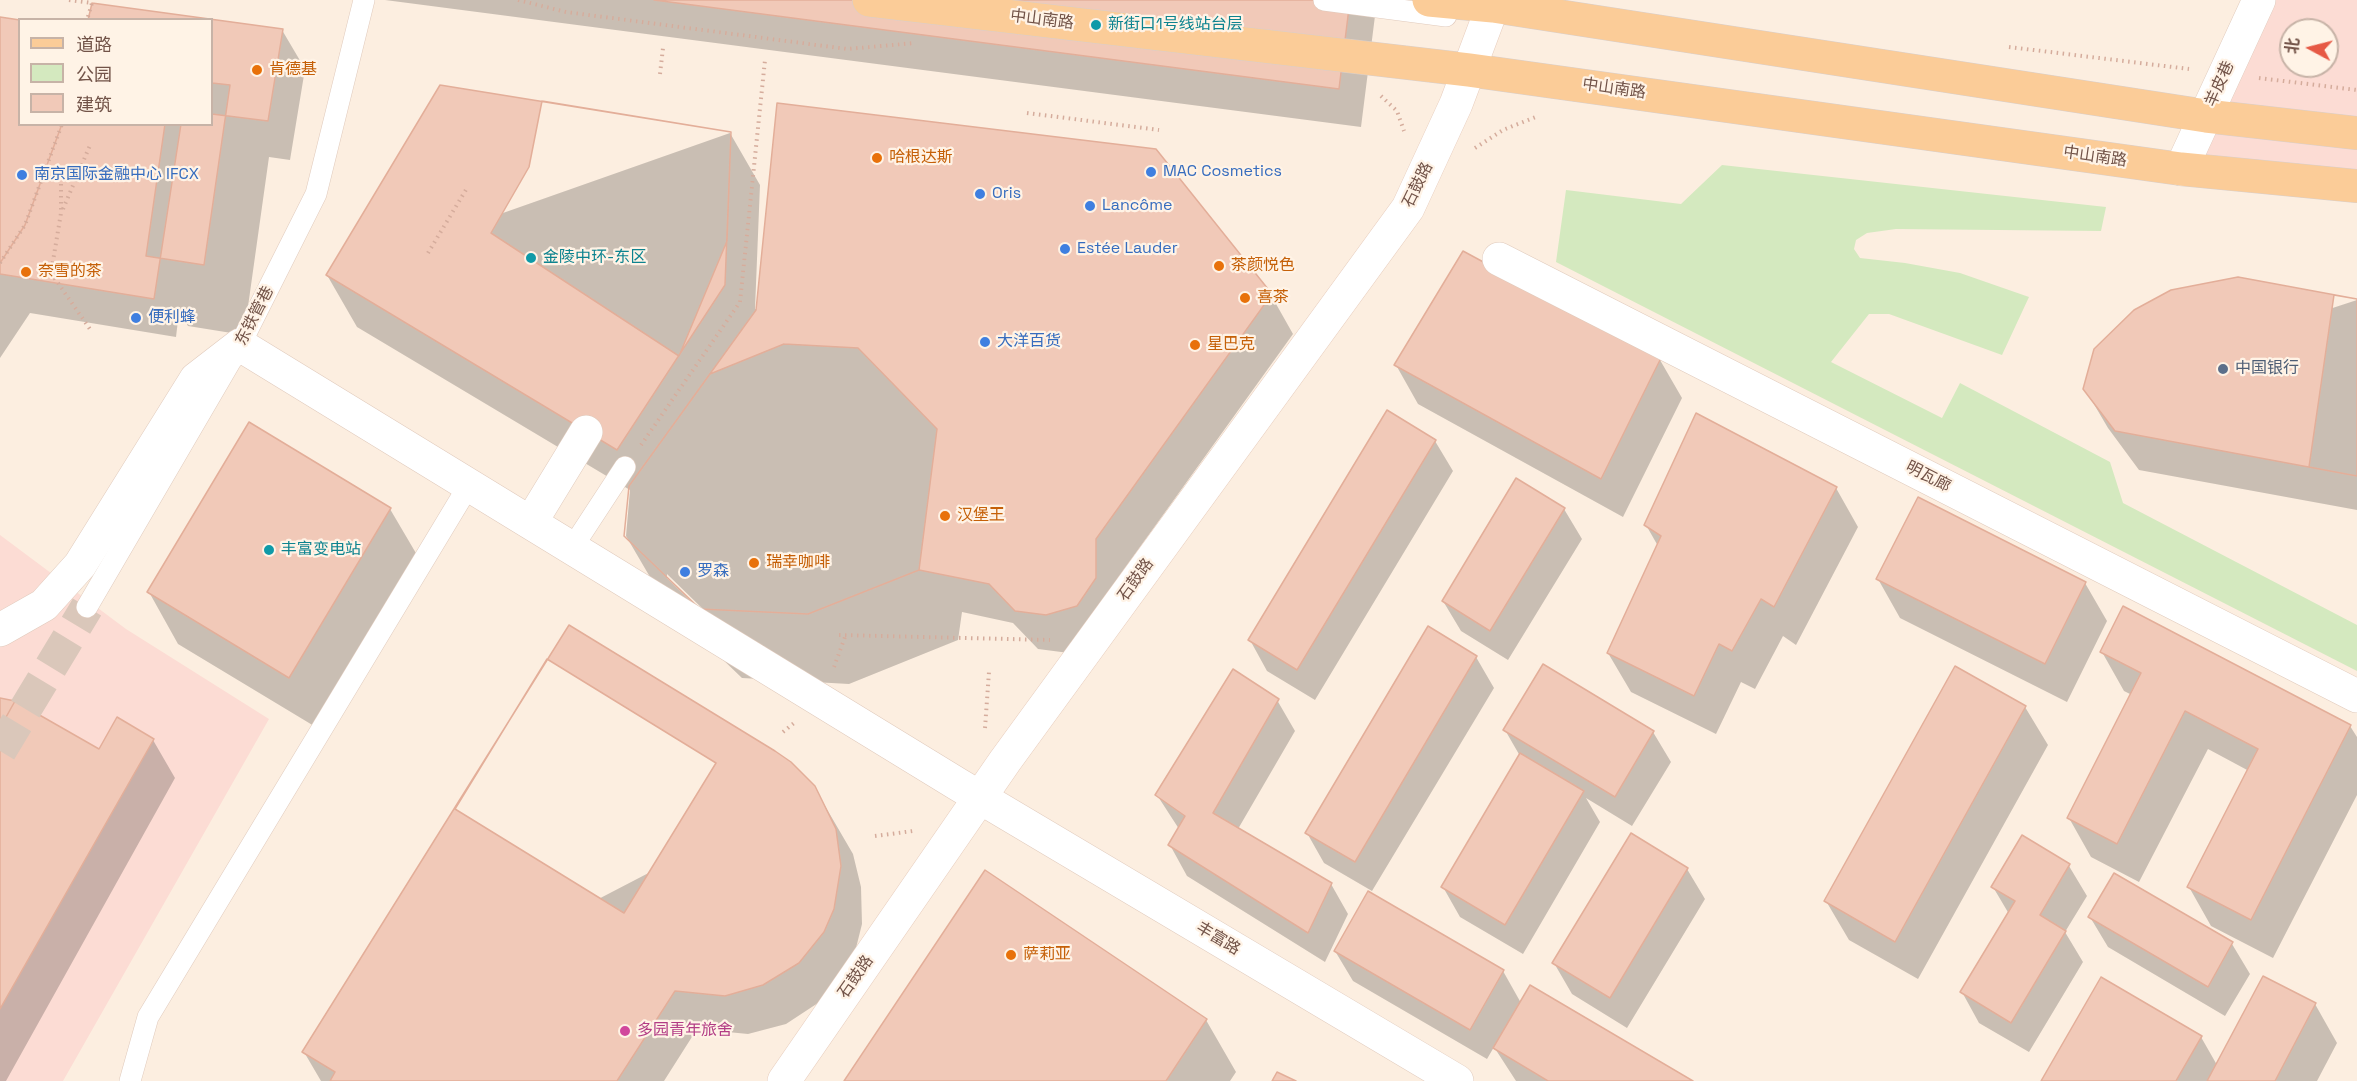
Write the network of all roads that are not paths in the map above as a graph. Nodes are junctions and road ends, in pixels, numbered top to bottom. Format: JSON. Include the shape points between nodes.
{"nodes":[{"id":1,"x":364,"y":0,"type":"edge"},
{"id":2,"x":869,"y":0,"type":"edge"},
{"id":3,"x":1324,"y":0,"type":"edge"},
{"id":4,"x":1429,"y":0,"type":"edge"},
{"id":5,"x":2259,"y":0,"type":"edge"},
{"id":6,"x":1494,"y":3,"type":"edge"},
{"id":7,"x":1469,"y":69,"type":"junction"},
{"id":8,"x":2206,"y":116,"type":"junction"},
{"id":9,"x":2357,"y":133,"type":"edge"},
{"id":10,"x":2181,"y":169,"type":"junction"},
{"id":11,"x":2357,"y":186,"type":"edge"},
{"id":12,"x":1499,"y":259,"type":"dead end"},
{"id":13,"x":240,"y":345,"type":"junction"},
{"id":14,"x":586,"y":432,"type":"dead end"},
{"id":15,"x":625,"y":467,"type":"road end"},
{"id":16,"x":469,"y":485,"type":"junction"},
{"id":17,"x":531,"y":522,"type":"junction"},
{"id":18,"x":572,"y":548,"type":"junction"},
{"id":19,"x":87,"y":607,"type":"tunnel mouth"},
{"id":20,"x":0,"y":630,"type":"edge"},
{"id":21,"x":2357,"y":696,"type":"edge"},
{"id":22,"x":980,"y":797,"type":"junction"},
{"id":23,"x":130,"y":1081,"type":"edge"},
{"id":24,"x":784,"y":1081,"type":"edge"},
{"id":25,"x":1457,"y":1081,"type":"edge"}],
"edges":[{"from":1,"to":13,"type":"lane","name":"东铁管巷","via":[[316,194]]},
{"from":2,"to":7,"type":"main road","name":"中山南路"},
{"from":3,"to":8,"type":"lane"},
{"from":4,"to":6,"type":"main road"},
{"from":5,"to":8,"type":"street","name":"羊皮巷"},
{"from":6,"to":7,"type":"street","name":"石鼓路"},
{"from":6,"to":8,"type":"main road"},
{"from":7,"to":10,"type":"main road","name":"中山南路"},
{"from":7,"to":22,"type":"street","name":"石鼓路","via":[[1408,208]]},
{"from":8,"to":9,"type":"lane"},
{"from":8,"to":10,"type":"street","name":"羊皮巷"},
{"from":10,"to":11,"type":"main road","name":"中山南路"},
{"from":12,"to":21,"type":"street","name":"明瓦廊"},
{"from":13,"to":16,"type":"street","name":"丰富路"},
{"from":13,"to":19,"type":"lane","name":"东铁管巷"},
{"from":13,"to":20,"type":"street","via":[[196,378],[80,565],[44,605]]},
{"from":14,"to":17,"type":"street"},
{"from":15,"to":18,"type":"lane"},
{"from":16,"to":17,"type":"street","name":"丰富路"},
{"from":16,"to":23,"type":"lane","via":[[148,1017]]},
{"from":17,"to":18,"type":"street","name":"丰富路"},
{"from":18,"to":22,"type":"street","name":"丰富路"},
{"from":22,"to":24,"type":"street","name":"石鼓路"},
{"from":22,"to":25,"type":"street","name":"丰富路"}]}
